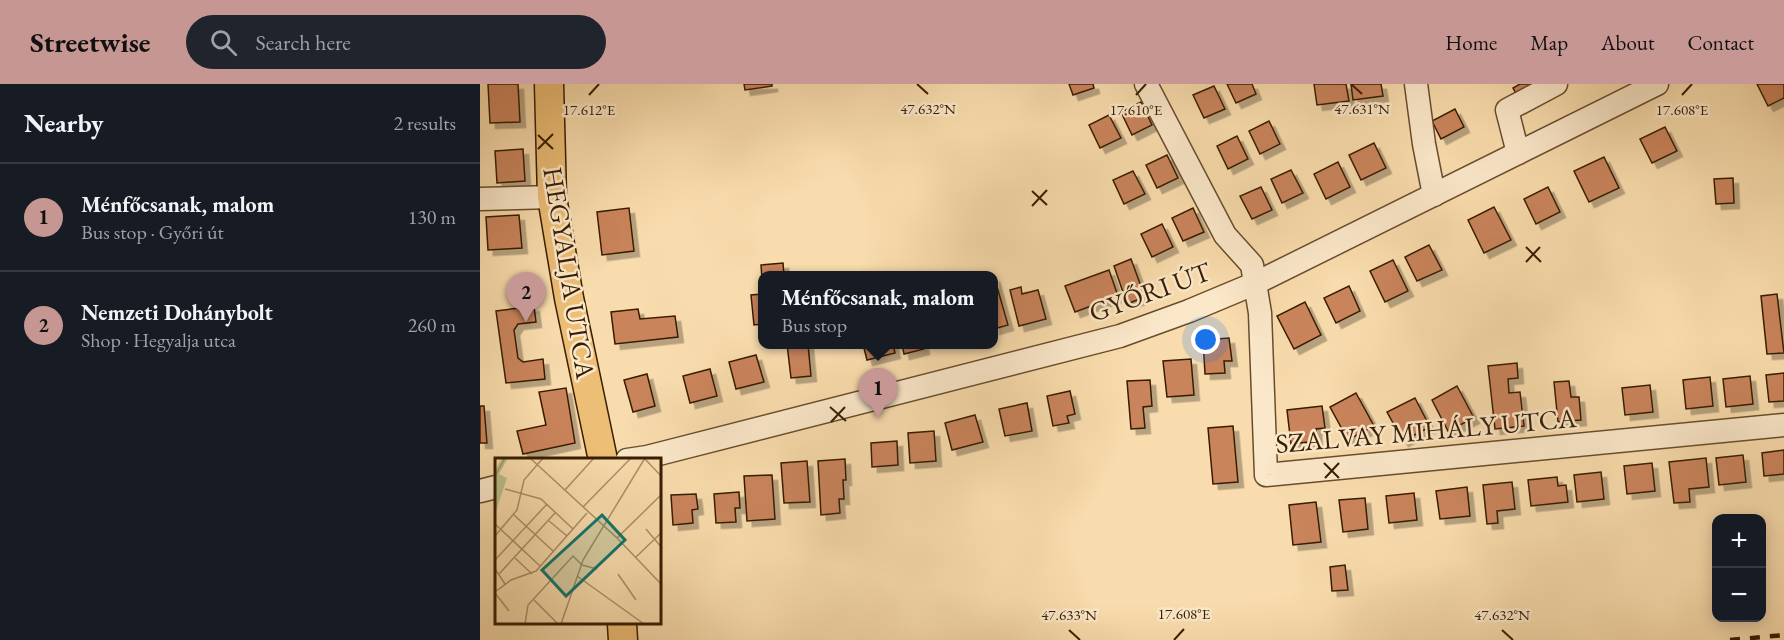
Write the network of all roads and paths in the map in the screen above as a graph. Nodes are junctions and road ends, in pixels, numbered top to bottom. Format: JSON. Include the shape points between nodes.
{"nodes":[{"id":1,"x":549,"y":84,"type":"edge"},
{"id":2,"x":1146,"y":84,"type":"edge"},
{"id":3,"x":1416,"y":84,"type":"edge"},
{"id":4,"x":1556,"y":84,"type":"edge"},
{"id":5,"x":1657,"y":84,"type":"edge"},
{"id":6,"x":1518,"y":153,"type":"junction"},
{"id":7,"x":1434,"y":195,"type":"junction"},
{"id":8,"x":552,"y":197,"type":"junction"},
{"id":9,"x":480,"y":199,"type":"edge"},
{"id":10,"x":1256,"y":282,"type":"junction"},
{"id":11,"x":1784,"y":425,"type":"edge"},
{"id":12,"x":603,"y":458,"type":"edge"},
{"id":13,"x":647,"y":458,"type":"edge"},
{"id":14,"x":495,"y":487,"type":"edge"},
{"id":15,"x":480,"y":491,"type":"edge"},
{"id":16,"x":622,"y":625,"type":"edge"},
{"id":17,"x":623,"y":640,"type":"edge"}],
"edges":[{"from":1,"to":8,"type":"main road","name":"HEGYALJA UTCA"},
{"from":2,"to":10,"type":"street","via":[[1225,235],[1252,265]]},
{"from":3,"to":7,"type":"street"},
{"from":4,"to":6,"type":"street","via":[[1507,110]]},
{"from":5,"to":6,"type":"street","name":"GYŐRI ÚT"},
{"from":6,"to":7,"type":"street","name":"GYŐRI ÚT"},
{"from":7,"to":10,"type":"street","name":"GYŐRI ÚT"},
{"from":8,"to":9,"type":"street"},
{"from":8,"to":12,"type":"main road","name":"HEGYALJA UTCA"},
{"from":10,"to":11,"type":"street","name":"SZALVAY MIHÁLY UTCA","via":[[1266,475]]},
{"from":10,"to":13,"type":"street","name":"GYŐRI ÚT","via":[[1120,336]]},
{"from":14,"to":15,"type":"street"},
{"from":16,"to":17,"type":"main road"}]}
